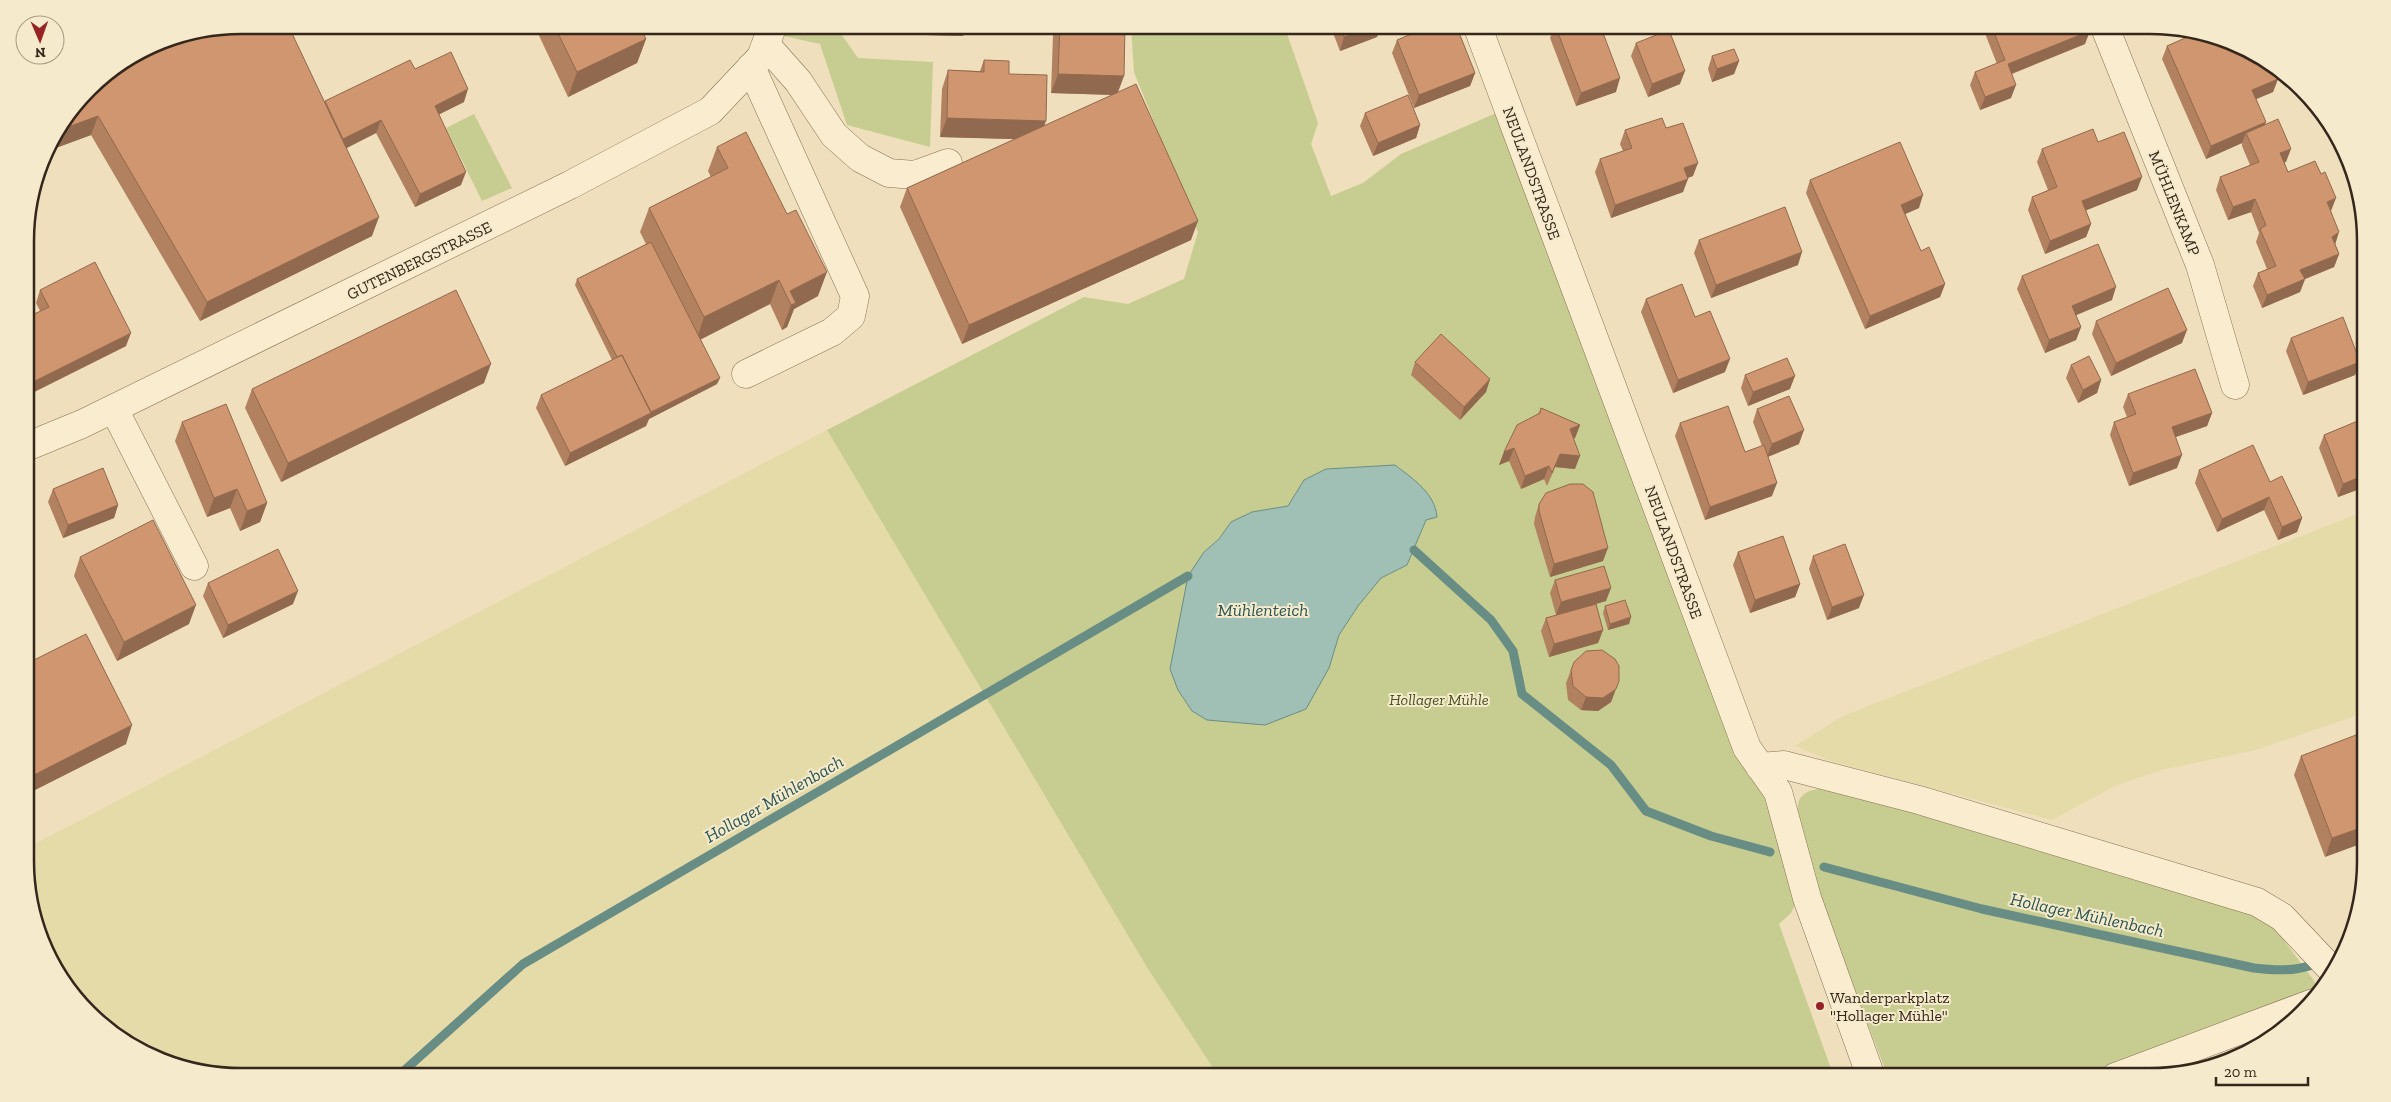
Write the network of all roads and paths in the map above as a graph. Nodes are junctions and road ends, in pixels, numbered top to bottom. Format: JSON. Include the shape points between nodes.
{"nodes":[{"id":1,"x":1480,"y":34,"type":"edge"},
{"id":2,"x":2108,"y":34,"type":"edge"},
{"id":3,"x":763,"y":46,"type":"edge"},
{"id":4,"x":948,"y":163,"type":"dead end"},
{"id":5,"x":746,"y":374,"type":"dead end"},
{"id":6,"x":2235,"y":385,"type":"dead end"},
{"id":7,"x":114,"y":409,"type":"junction"},
{"id":8,"x":34,"y":444,"type":"edge"},
{"id":9,"x":194,"y":566,"type":"dead end"},
{"id":10,"x":1760,"y":767,"type":"junction"},
{"id":11,"x":2329,"y":967,"type":"edge"},
{"id":12,"x":2295,"y":1010,"type":"edge"},
{"id":13,"x":1869,"y":1068,"type":"edge"},
{"id":14,"x":2139,"y":1068,"type":"edge"}],
"edges":[{"from":1,"to":10,"type":"street","name":"NEULANDSTRASSE","via":[[1747,748]]},
{"from":2,"to":6,"type":"street","name":"MÜHLENKAMP","via":[[2200,265]]},
{"from":3,"to":4,"type":"street","via":[[798,81],[834,135],[860,158],[889,173],[915,175]]},
{"from":3,"to":5,"type":"street","via":[[855,296],[850,316],[832,332]]},
{"from":3,"to":7,"type":"street","name":"GUTENBERGSTRASSE","via":[[710,111],[612,164]]},
{"from":7,"to":8,"type":"street","name":"GUTENBERGSTRASSE"},
{"from":7,"to":9,"type":"street"},
{"from":10,"to":11,"type":"street","via":[[1784,765],[1920,800],[2257,902],[2282,917]]},
{"from":10,"to":13,"type":"street","name":"NEULANDSTRASSE","via":[[1778,792],[1807,898]]},
{"from":12,"to":14,"type":"street"}]}
